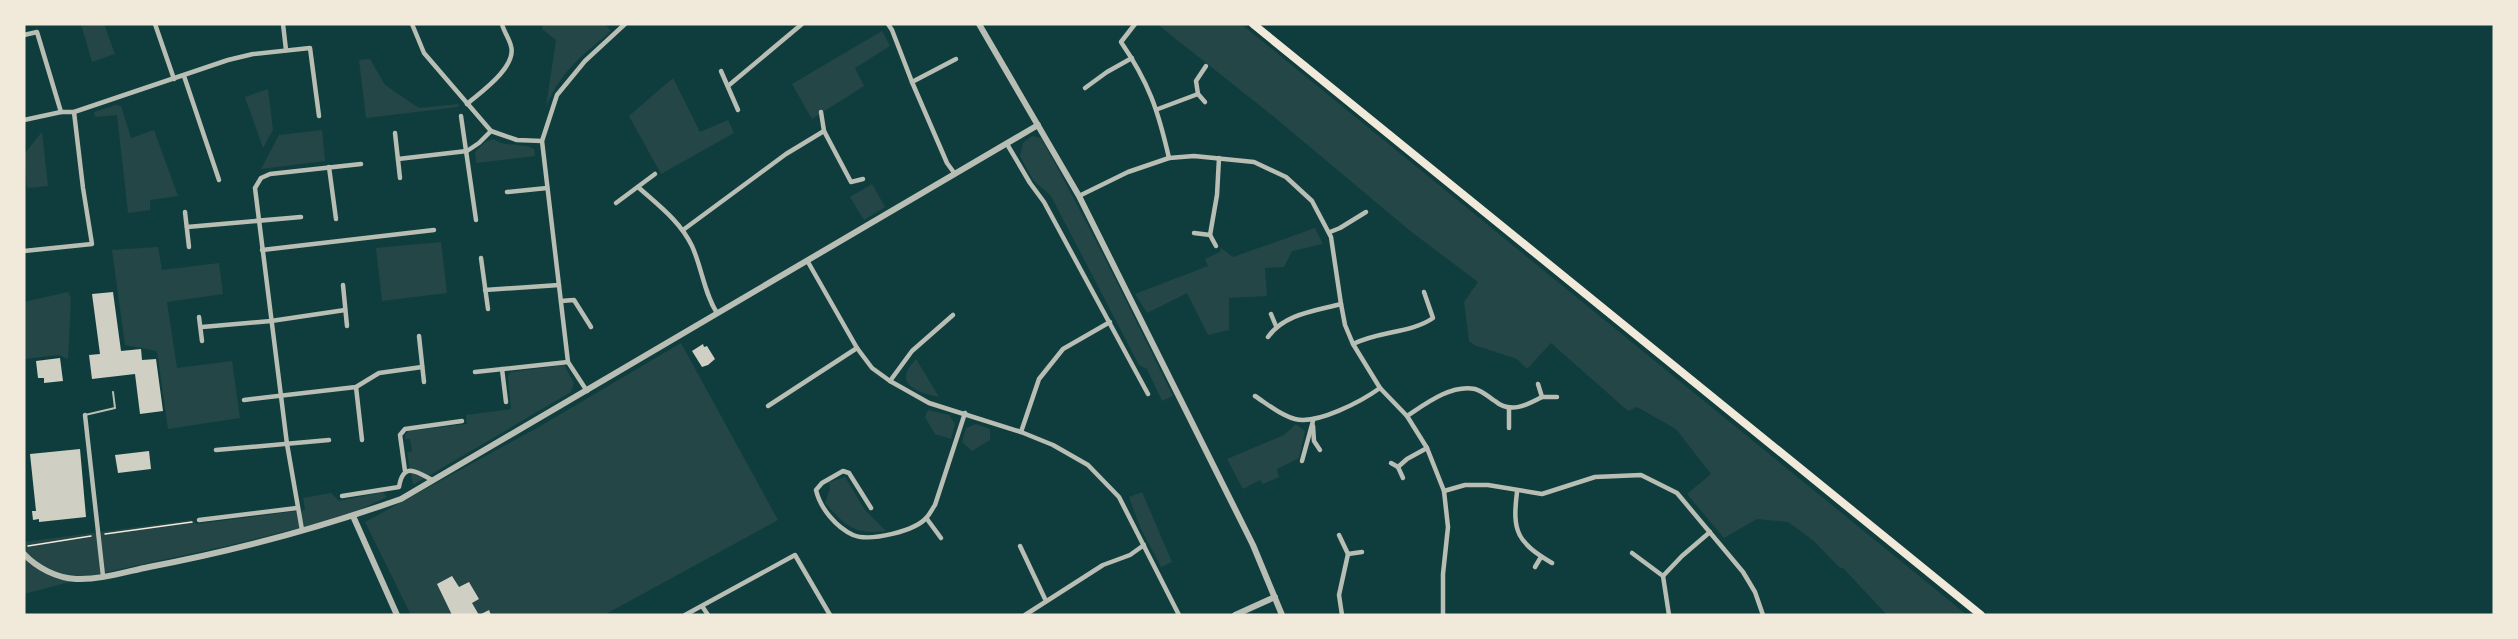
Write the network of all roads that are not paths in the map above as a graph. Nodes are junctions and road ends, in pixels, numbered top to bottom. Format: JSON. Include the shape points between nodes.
{"nodes":[{"id":1,"x":154,"y":24,"type":"edge"},
{"id":2,"x":283,"y":24,"type":"edge"},
{"id":3,"x":412,"y":24,"type":"edge"},
{"id":4,"x":502,"y":24,"type":"edge"},
{"id":5,"x":625,"y":24,"type":"edge"},
{"id":6,"x":802,"y":24,"type":"edge"},
{"id":7,"x":888,"y":24,"type":"edge"},
{"id":8,"x":980,"y":24,"type":"edge"},
{"id":9,"x":1135,"y":24,"type":"edge"},
{"id":10,"x":1253,"y":24,"type":"edge"},
{"id":11,"x":24,"y":35,"type":"edge"},
{"id":12,"x":286,"y":50,"type":"junction"},
{"id":13,"x":1132,"y":58,"type":"junction"},
{"id":14,"x":956,"y":59,"type":"dead end"},
{"id":15,"x":1206,"y":66,"type":"dead end"},
{"id":16,"x":721,"y":71,"type":"dead end"},
{"id":17,"x":184,"y":76,"type":"junction"},
{"id":18,"x":174,"y":80,"type":"junction"},
{"id":19,"x":912,"y":82,"type":"junction"},
{"id":20,"x":728,"y":86,"type":"junction"},
{"id":21,"x":1085,"y":88,"type":"dead end"},
{"id":22,"x":1198,"y":94,"type":"junction"},
{"id":23,"x":1205,"y":102,"type":"dead end"},
{"id":24,"x":468,"y":104,"type":"junction"},
{"id":25,"x":1158,"y":109,"type":"junction"},
{"id":26,"x":738,"y":110,"type":"dead end"},
{"id":27,"x":61,"y":112,"type":"junction"},
{"id":28,"x":74,"y":112,"type":"junction"},
{"id":29,"x":821,"y":112,"type":"dead end"},
{"id":30,"x":319,"y":116,"type":"dead end"},
{"id":31,"x":461,"y":116,"type":"dead end"},
{"id":32,"x":24,"y":120,"type":"edge"},
{"id":33,"x":1038,"y":125,"type":"junction"},
{"id":34,"x":491,"y":131,"type":"junction"},
{"id":35,"x":824,"y":131,"type":"junction"},
{"id":36,"x":395,"y":133,"type":"dead end"},
{"id":37,"x":542,"y":141,"type":"junction"},
{"id":38,"x":1007,"y":144,"type":"junction"},
{"id":39,"x":467,"y":151,"type":"junction"},
{"id":40,"x":1169,"y":158,"type":"junction"},
{"id":41,"x":1218,"y":158,"type":"junction"},
{"id":42,"x":398,"y":159,"type":"junction"},
{"id":43,"x":361,"y":164,"type":"dead end"},
{"id":44,"x":329,"y":167,"type":"junction"},
{"id":45,"x":655,"y":174,"type":"dead end"},
{"id":46,"x":955,"y":174,"type":"junction"},
{"id":47,"x":400,"y":178,"type":"dead end"},
{"id":48,"x":863,"y":179,"type":"dead end"},
{"id":49,"x":219,"y":180,"type":"dead end"},
{"id":50,"x":638,"y":187,"type":"junction"},
{"id":51,"x":548,"y":188,"type":"junction"},
{"id":52,"x":507,"y":192,"type":"dead end"},
{"id":53,"x":1079,"y":196,"type":"junction"},
{"id":54,"x":616,"y":203,"type":"dead end"},
{"id":55,"x":185,"y":212,"type":"dead end"},
{"id":56,"x":1362,"y":213,"type":"dead end"},
{"id":57,"x":301,"y":217,"type":"dead end"},
{"id":58,"x":336,"y":219,"type":"dead end"},
{"id":59,"x":476,"y":220,"type":"dead end"},
{"id":60,"x":259,"y":221,"type":"junction"},
{"id":61,"x":187,"y":227,"type":"junction"},
{"id":62,"x":434,"y":230,"type":"dead end"},
{"id":63,"x":683,"y":230,"type":"junction"},
{"id":64,"x":1330,"y":232,"type":"junction"},
{"id":65,"x":1194,"y":233,"type":"dead end"},
{"id":66,"x":1210,"y":235,"type":"junction"},
{"id":67,"x":1216,"y":246,"type":"dead end"},
{"id":68,"x":189,"y":247,"type":"dead end"},
{"id":69,"x":262,"y":250,"type":"junction"},
{"id":70,"x":24,"y":251,"type":"edge"},
{"id":71,"x":481,"y":258,"type":"dead end"},
{"id":72,"x":808,"y":262,"type":"junction"},
{"id":73,"x":343,"y":285,"type":"dead end"},
{"id":74,"x":559,"y":285,"type":"junction"},
{"id":75,"x":485,"y":290,"type":"junction"},
{"id":76,"x":1424,"y":292,"type":"dead end"},
{"id":77,"x":561,"y":301,"type":"junction"},
{"id":78,"x":1341,"y":304,"type":"junction"},
{"id":79,"x":488,"y":309,"type":"dead end"},
{"id":80,"x":345,"y":310,"type":"junction"},
{"id":81,"x":717,"y":313,"type":"junction"},
{"id":82,"x":1271,"y":314,"type":"dead end"},
{"id":83,"x":953,"y":315,"type":"dead end"},
{"id":84,"x":200,"y":317,"type":"dead end"},
{"id":85,"x":271,"y":321,"type":"junction"},
{"id":86,"x":1110,"y":322,"type":"junction"},
{"id":87,"x":347,"y":326,"type":"dead end"},
{"id":88,"x":1276,"y":326,"type":"junction"},
{"id":89,"x":202,"y":327,"type":"junction"},
{"id":90,"x":591,"y":327,"type":"dead end"},
{"id":91,"x":419,"y":336,"type":"dead end"},
{"id":92,"x":1268,"y":337,"type":"dead end"},
{"id":93,"x":202,"y":340,"type":"dead end"},
{"id":94,"x":1353,"y":344,"type":"junction"},
{"id":95,"x":857,"y":348,"type":"junction"},
{"id":96,"x":568,"y":362,"type":"junction"},
{"id":97,"x":422,"y":368,"type":"junction"},
{"id":98,"x":502,"y":369,"type":"junction"},
{"id":99,"x":475,"y":372,"type":"dead end"},
{"id":100,"x":890,"y":381,"type":"junction"},
{"id":101,"x":424,"y":382,"type":"dead end"},
{"id":102,"x":1538,"y":384,"type":"dead end"},
{"id":103,"x":356,"y":387,"type":"junction"},
{"id":104,"x":1380,"y":388,"type":"junction"},
{"id":105,"x":588,"y":391,"type":"junction"},
{"id":106,"x":114,"y":392,"type":"dead end"},
{"id":107,"x":1148,"y":394,"type":"dead end"},
{"id":108,"x":282,"y":396,"type":"junction"},
{"id":109,"x":1255,"y":396,"type":"dead end"},
{"id":110,"x":1542,"y":397,"type":"junction"},
{"id":111,"x":1557,"y":397,"type":"dead end"},
{"id":112,"x":244,"y":400,"type":"dead end"},
{"id":113,"x":506,"y":402,"type":"dead end"},
{"id":114,"x":768,"y":406,"type":"dead end"},
{"id":115,"x":1509,"y":408,"type":"junction"},
{"id":116,"x":965,"y":413,"type":"junction"},
{"id":117,"x":85,"y":415,"type":"joint"},
{"id":118,"x":1407,"y":416,"type":"junction"},
{"id":119,"x":462,"y":421,"type":"dead end"},
{"id":120,"x":1313,"y":421,"type":"junction"},
{"id":121,"x":1509,"y":428,"type":"dead end"},
{"id":122,"x":1021,"y":432,"type":"junction"},
{"id":123,"x":329,"y":440,"type":"dead end"},
{"id":124,"x":362,"y":440,"type":"dead end"},
{"id":125,"x":287,"y":444,"type":"junction"},
{"id":126,"x":1427,"y":448,"type":"junction"},
{"id":127,"x":216,"y":450,"type":"dead end"},
{"id":128,"x":1320,"y":450,"type":"dead end"},
{"id":129,"x":1302,"y":461,"type":"dead end"},
{"id":130,"x":1391,"y":463,"type":"dead end"},
{"id":131,"x":1398,"y":467,"type":"junction"},
{"id":132,"x":405,"y":471,"type":"junction"},
{"id":133,"x":1403,"y":478,"type":"dead end"},
{"id":134,"x":432,"y":480,"type":"junction"},
{"id":135,"x":1444,"y":491,"type":"junction"},
{"id":136,"x":1517,"y":492,"type":"junction"},
{"id":137,"x":342,"y":496,"type":"dead end"},
{"id":138,"x":297,"y":508,"type":"junction"},
{"id":139,"x":871,"y":508,"type":"dead end"},
{"id":140,"x":354,"y":516,"type":"junction"},
{"id":141,"x":927,"y":519,"type":"junction"},
{"id":142,"x":199,"y":520,"type":"road end"},
{"id":143,"x":302,"y":530,"type":"junction"},
{"id":144,"x":1710,"y":532,"type":"junction"},
{"id":145,"x":1339,"y":535,"type":"dead end"},
{"id":146,"x":941,"y":538,"type":"dead end"},
{"id":147,"x":1144,"y":545,"type":"junction"},
{"id":148,"x":1020,"y":546,"type":"dead end"},
{"id":149,"x":1362,"y":552,"type":"dead end"},
{"id":150,"x":1632,"y":553,"type":"dead end"},
{"id":151,"x":24,"y":554,"type":"edge"},
{"id":152,"x":1348,"y":554,"type":"junction"},
{"id":153,"x":1541,"y":557,"type":"junction"},
{"id":154,"x":1638,"y":559,"type":"junction"},
{"id":155,"x":1552,"y":563,"type":"dead end"},
{"id":156,"x":1633,"y":565,"type":"dead end"},
{"id":157,"x":1535,"y":567,"type":"dead end"},
{"id":158,"x":103,"y":576,"type":"junction"},
{"id":159,"x":1663,"y":576,"type":"junction"},
{"id":160,"x":1275,"y":597,"type":"junction"},
{"id":161,"x":1046,"y":601,"type":"junction"},
{"id":162,"x":702,"y":606,"type":"junction"},
{"id":163,"x":397,"y":615,"type":"edge"},
{"id":164,"x":685,"y":615,"type":"edge"},
{"id":165,"x":708,"y":615,"type":"edge"},
{"id":166,"x":830,"y":615,"type":"edge"},
{"id":167,"x":1026,"y":615,"type":"edge"},
{"id":168,"x":1179,"y":615,"type":"edge"},
{"id":169,"x":1235,"y":615,"type":"edge"},
{"id":170,"x":1282,"y":615,"type":"edge"},
{"id":171,"x":1342,"y":615,"type":"edge"},
{"id":172,"x":1443,"y":615,"type":"edge"},
{"id":173,"x":1669,"y":615,"type":"edge"},
{"id":174,"x":1763,"y":615,"type":"edge"},
{"id":175,"x":1981,"y":615,"type":"edge"}],
"edges":[{"from":1,"to":18,"type":"street"},
{"from":2,"to":12,"type":"street"},
{"from":3,"to":24,"type":"street","via":[[424,54]]},
{"from":4,"to":24,"type":"street","via":[[512,47],[511,57],[502,73]]},
{"from":5,"to":37,"type":"street","via":[[557,94]]},
{"from":6,"to":20,"type":"street"},
{"from":7,"to":19,"type":"street"},
{"from":8,"to":33,"type":"street"},
{"from":9,"to":13,"type":"street","via":[[1121,42]]},
{"from":10,"to":175,"type":"highway"},
{"from":11,"to":27,"type":"street","via":[[37,32]]},
{"from":12,"to":17,"type":"street","via":[[244,56]]},
{"from":12,"to":30,"type":"street","via":[[310,48]]},
{"from":13,"to":21,"type":"street"},
{"from":13,"to":25,"type":"street"},
{"from":14,"to":19,"type":"street"},
{"from":15,"to":22,"type":"street","via":[[1196,81]]},
{"from":16,"to":20,"type":"street"},
{"from":17,"to":18,"type":"street"},
{"from":17,"to":49,"type":"street"},
{"from":18,"to":28,"type":"street"},
{"from":19,"to":46,"type":"street"},
{"from":20,"to":26,"type":"street"},
{"from":22,"to":23,"type":"street"},
{"from":22,"to":25,"type":"street"},
{"from":24,"to":34,"type":"street"},
{"from":25,"to":40,"type":"street"},
{"from":27,"to":28,"type":"street"},
{"from":27,"to":32,"type":"street"},
{"from":28,"to":70,"type":"street","via":[[92,243]]},
{"from":29,"to":35,"type":"street"},
{"from":31,"to":39,"type":"street"},
{"from":33,"to":38,"type":"street"},
{"from":33,"to":53,"type":"street"},
{"from":34,"to":37,"type":"street","via":[[517,140]]},
{"from":34,"to":39,"type":"street"},
{"from":35,"to":48,"type":"street","via":[[851,182]]},
{"from":35,"to":63,"type":"street","via":[[786,154]]},
{"from":36,"to":42,"type":"street"},
{"from":37,"to":51,"type":"street"},
{"from":38,"to":46,"type":"street"},
{"from":38,"to":86,"type":"street"},
{"from":39,"to":42,"type":"street"},
{"from":39,"to":59,"type":"street"},
{"from":40,"to":41,"type":"street"},
{"from":40,"to":53,"type":"street","via":[[1128,172]]},
{"from":41,"to":64,"type":"street","via":[[1254,162],[1286,177],[1312,201]]},
{"from":41,"to":66,"type":"street"},
{"from":42,"to":47,"type":"street"},
{"from":43,"to":44,"type":"street"},
{"from":44,"to":58,"type":"street"},
{"from":44,"to":60,"type":"street","via":[[261,178],[255,188]]},
{"from":45,"to":50,"type":"street"},
{"from":46,"to":72,"type":"street"},
{"from":50,"to":54,"type":"street"},
{"from":50,"to":63,"type":"street"},
{"from":51,"to":52,"type":"street"},
{"from":51,"to":74,"type":"street"},
{"from":53,"to":160,"type":"street","via":[[1253,545]]},
{"from":55,"to":61,"type":"street"},
{"from":56,"to":64,"type":"street"},
{"from":57,"to":60,"type":"street"},
{"from":60,"to":61,"type":"street"},
{"from":60,"to":69,"type":"street"},
{"from":61,"to":68,"type":"street"},
{"from":62,"to":69,"type":"street"},
{"from":63,"to":81,"type":"street"},
{"from":64,"to":78,"type":"street"},
{"from":65,"to":66,"type":"street"},
{"from":66,"to":67,"type":"street"},
{"from":69,"to":85,"type":"street"},
{"from":71,"to":75,"type":"street"},
{"from":72,"to":81,"type":"street"},
{"from":72,"to":95,"type":"street"},
{"from":73,"to":80,"type":"street"},
{"from":74,"to":75,"type":"street"},
{"from":74,"to":77,"type":"street"},
{"from":75,"to":79,"type":"street"},
{"from":76,"to":94,"type":"street","via":[[1433,318],[1423,326]]},
{"from":77,"to":90,"type":"street","via":[[574,300]]},
{"from":77,"to":96,"type":"street"},
{"from":78,"to":88,"type":"street","via":[[1300,314]]},
{"from":78,"to":94,"type":"street"},
{"from":80,"to":85,"type":"street"},
{"from":80,"to":87,"type":"street"},
{"from":81,"to":105,"type":"street"},
{"from":82,"to":88,"type":"street"},
{"from":83,"to":100,"type":"street","via":[[912,351]]},
{"from":84,"to":89,"type":"street"},
{"from":85,"to":89,"type":"street"},
{"from":85,"to":108,"type":"street"},
{"from":86,"to":107,"type":"street"},
{"from":86,"to":122,"type":"street","via":[[1063,349],[1039,379]]},
{"from":88,"to":92,"type":"street"},
{"from":89,"to":93,"type":"street"},
{"from":91,"to":97,"type":"street"},
{"from":94,"to":104,"type":"street"},
{"from":95,"to":100,"type":"street","via":[[872,368]]},
{"from":95,"to":114,"type":"street"},
{"from":96,"to":98,"type":"street"},
{"from":96,"to":105,"type":"street"},
{"from":97,"to":101,"type":"street"},
{"from":97,"to":103,"type":"street","via":[[379,373]]},
{"from":98,"to":99,"type":"street"},
{"from":98,"to":113,"type":"street"},
{"from":100,"to":116,"type":"street","via":[[929,403]]},
{"from":102,"to":110,"type":"street"},
{"from":103,"to":108,"type":"street"},
{"from":103,"to":124,"type":"street"},
{"from":104,"to":118,"type":"street"},
{"from":104,"to":120,"type":"street","via":[[1363,400]]},
{"from":105,"to":134,"type":"street"},
{"from":106,"to":117,"type":"lane","via":[[115,408]]},
{"from":108,"to":112,"type":"street"},
{"from":108,"to":125,"type":"street"},
{"from":109,"to":120,"type":"street","via":[[1293,419]]},
{"from":110,"to":111,"type":"street"},
{"from":110,"to":115,"type":"street","via":[[1523,407]]},
{"from":115,"to":118,"type":"street","via":[[1474,389],[1457,390],[1434,398]]},
{"from":115,"to":121,"type":"street"},
{"from":116,"to":122,"type":"street"},
{"from":116,"to":141,"type":"street"},
{"from":117,"to":158,"type":"street"},
{"from":118,"to":126,"type":"street"},
{"from":119,"to":132,"type":"street","via":[[405,429],[400,435]]},
{"from":120,"to":128,"type":"street","via":[[1314,441]]},
{"from":120,"to":129,"type":"street"},
{"from":122,"to":147,"type":"street","via":[[1088,465],[1119,497]]},
{"from":123,"to":125,"type":"street"},
{"from":125,"to":127,"type":"street"},
{"from":125,"to":138,"type":"street"},
{"from":126,"to":131,"type":"street"},
{"from":126,"to":135,"type":"street"},
{"from":130,"to":131,"type":"street"},
{"from":131,"to":133,"type":"street"},
{"from":132,"to":134,"type":"street"},
{"from":132,"to":137,"type":"street","via":[[399,487]]},
{"from":134,"to":140,"type":"street","via":[[400,500]]},
{"from":135,"to":136,"type":"street","via":[[1465,485],[1488,485]]},
{"from":135,"to":172,"type":"street","via":[[1448,527]]},
{"from":136,"to":144,"type":"street","via":[[1542,494],[1595,477],[1641,475],[1677,493]]},
{"from":136,"to":153,"type":"street","via":[[1514,513],[1518,534],[1529,550]]},
{"from":138,"to":142,"type":"street"},
{"from":138,"to":143,"type":"street"},
{"from":139,"to":141,"type":"street","via":[[843,471],[816,489],[819,501],[835,522],[854,535],[867,538],[893,534]]},
{"from":140,"to":143,"type":"street"},
{"from":140,"to":163,"type":"street"},
{"from":141,"to":146,"type":"street"},
{"from":143,"to":158,"type":"street","via":[[201,557]]},
{"from":144,"to":159,"type":"street"},
{"from":144,"to":174,"type":"street","via":[[1743,572]]},
{"from":145,"to":152,"type":"street"},
{"from":147,"to":161,"type":"street"},
{"from":147,"to":168,"type":"street"},
{"from":148,"to":161,"type":"street"},
{"from":149,"to":152,"type":"street"},
{"from":150,"to":154,"type":"street"},
{"from":151,"to":158,"type":"street","via":[[62,576]]},
{"from":152,"to":171,"type":"street","via":[[1339,595]]},
{"from":153,"to":155,"type":"street"},
{"from":153,"to":157,"type":"street"},
{"from":154,"to":156,"type":"street"},
{"from":154,"to":159,"type":"street"},
{"from":159,"to":173,"type":"street"},
{"from":160,"to":169,"type":"street"},
{"from":160,"to":170,"type":"street"},
{"from":161,"to":167,"type":"street"},
{"from":162,"to":164,"type":"street"},
{"from":162,"to":165,"type":"street"},
{"from":162,"to":166,"type":"street","via":[[795,555]]}]}
